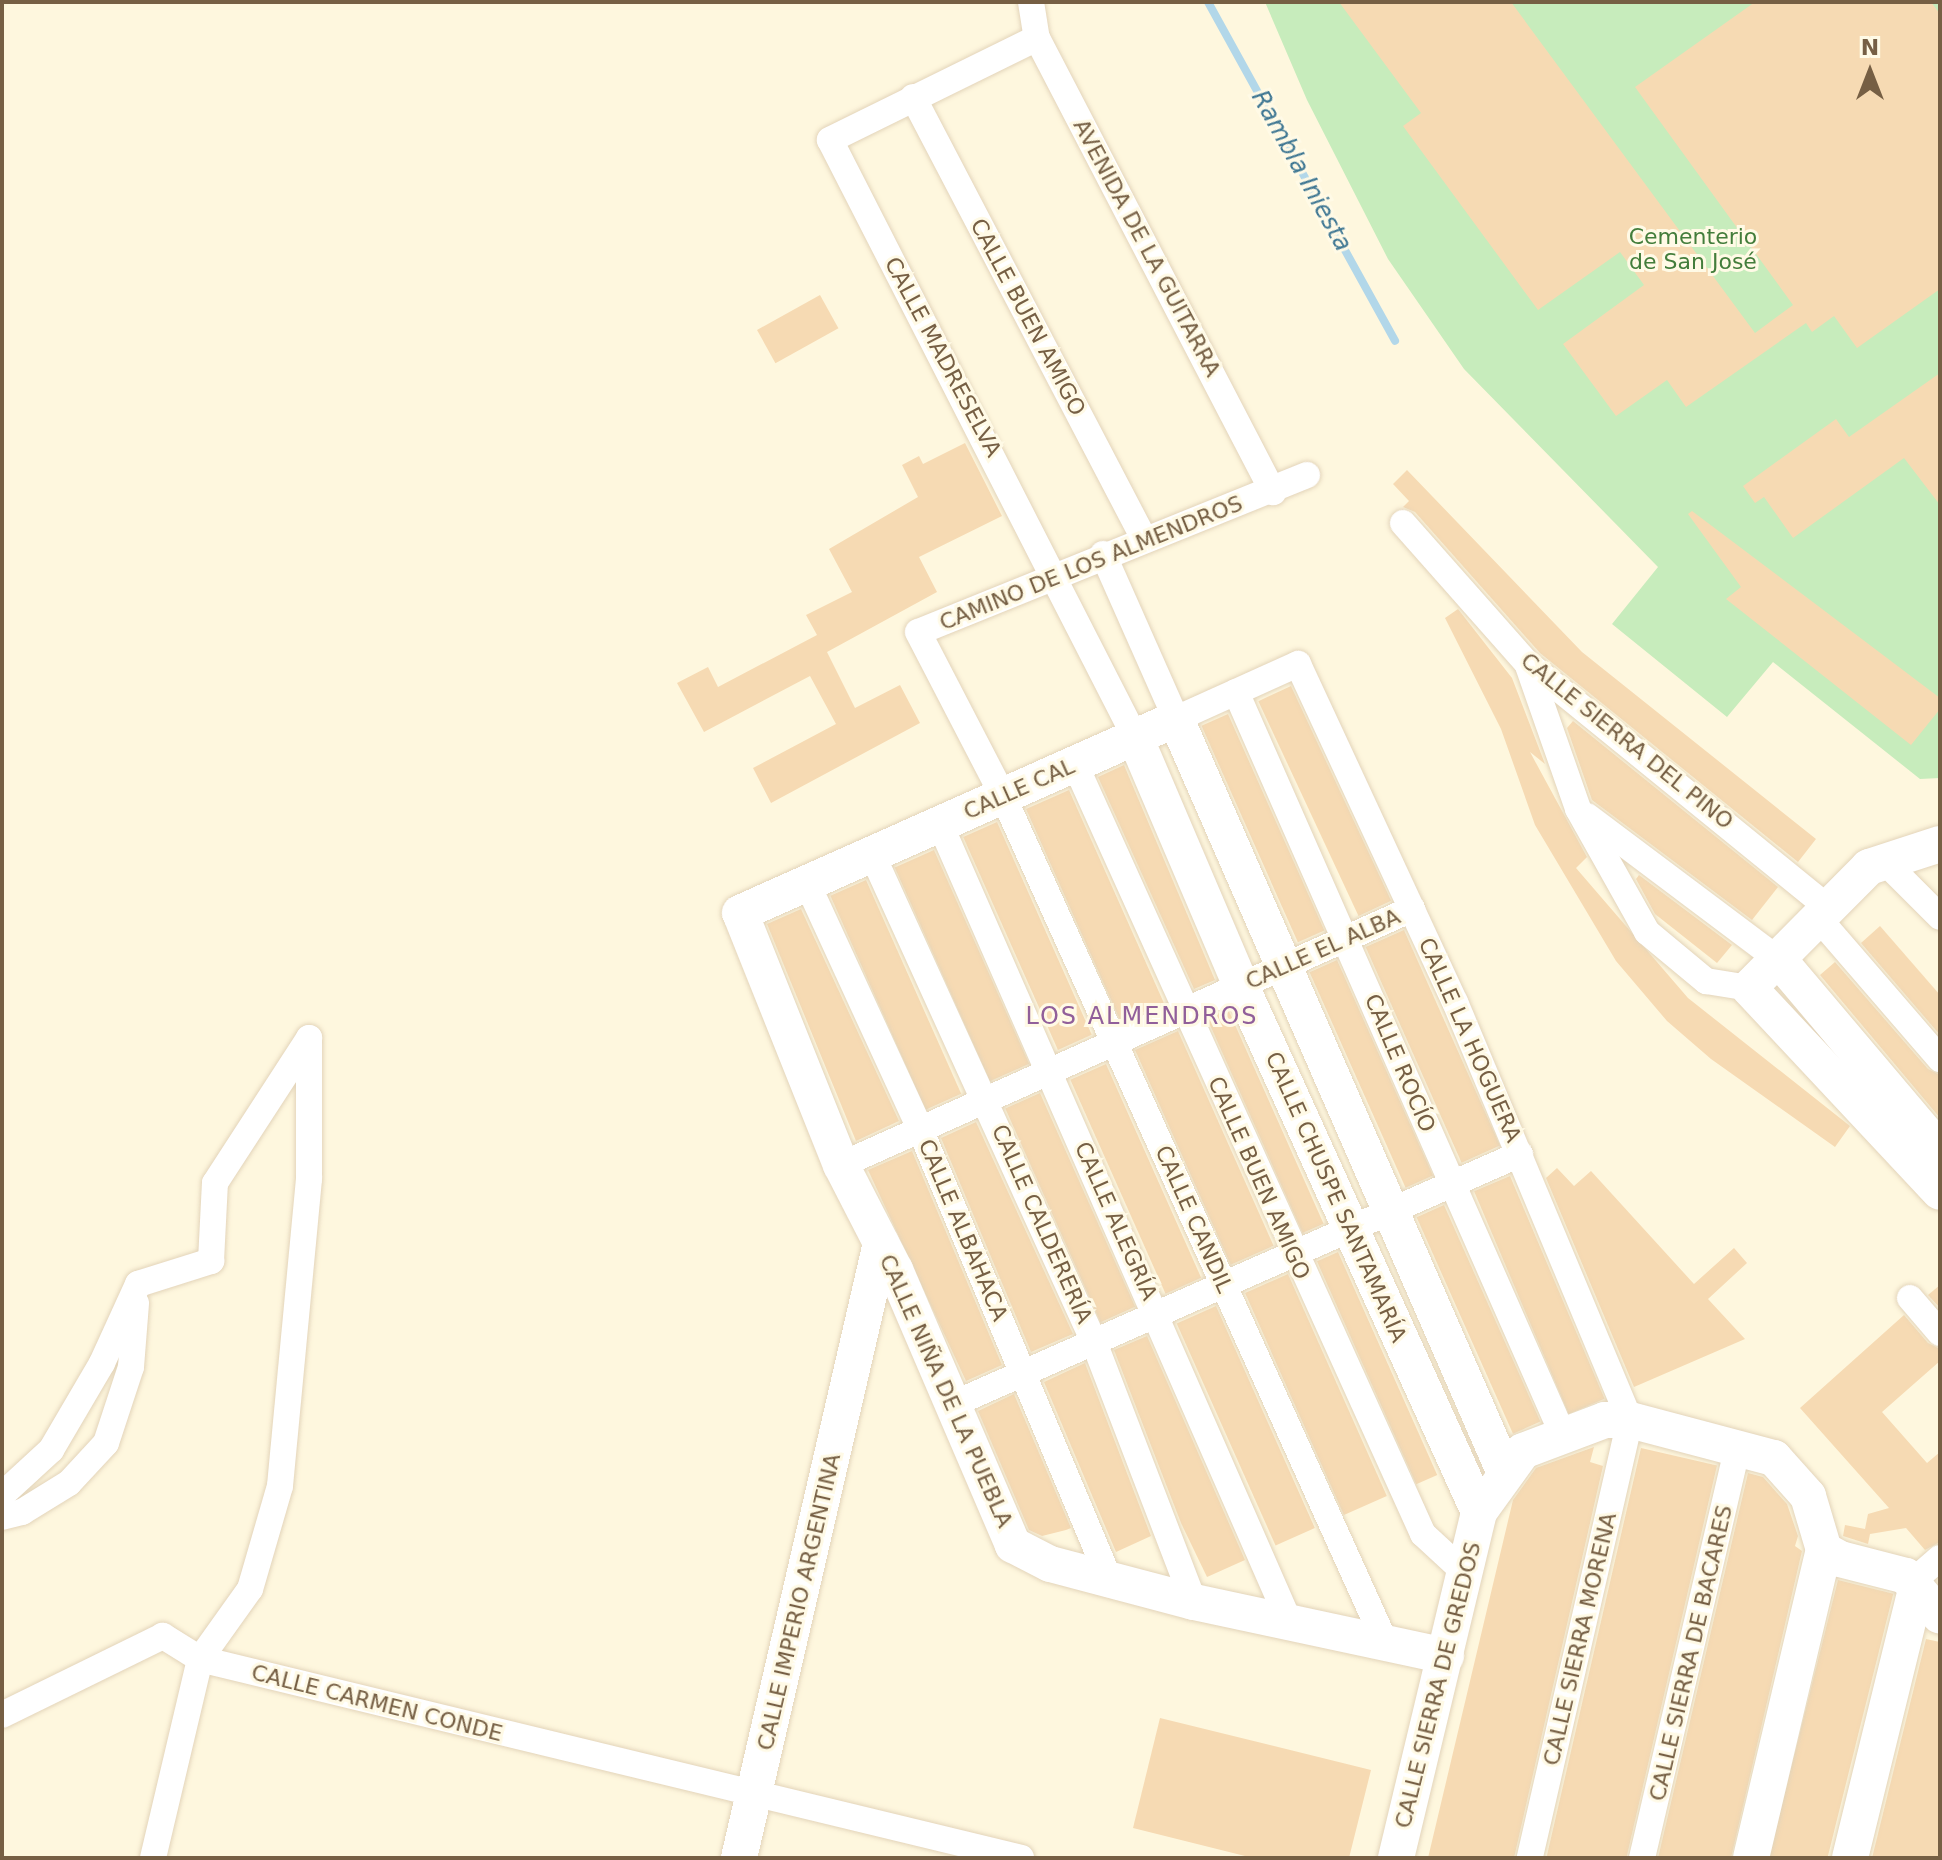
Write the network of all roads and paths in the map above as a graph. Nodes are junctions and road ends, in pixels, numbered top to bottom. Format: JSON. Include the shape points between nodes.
{"nodes":[{"id":1,"x":1031,"y":2,"type":"edge"},
{"id":2,"x":1037,"y":38,"type":"junction"},
{"id":3,"x":913,"y":97,"type":"junction"},
{"id":4,"x":1307,"y":475,"type":"dead end"},
{"id":5,"x":1273,"y":492,"type":"junction"},
{"id":6,"x":1403,"y":523,"type":"dead end"},
{"id":7,"x":1143,"y":537,"type":"junction"},
{"id":8,"x":1103,"y":554,"type":"junction"},
{"id":9,"x":1056,"y":574,"type":"junction"},
{"id":10,"x":918,"y":632,"type":"joint"},
{"id":11,"x":1527,"y":663,"type":"junction"},
{"id":12,"x":1298,"y":664,"type":"joint"},
{"id":13,"x":1236,"y":692,"type":"junction"},
{"id":14,"x":1176,"y":719,"type":"junction"},
{"id":15,"x":1135,"y":737,"type":"junction"},
{"id":16,"x":1075,"y":764,"type":"junction"},
{"id":17,"x":1003,"y":796,"type":"junction"},
{"id":18,"x":1578,"y":809,"type":"junction"},
{"id":19,"x":940,"y":824,"type":"junction"},
{"id":20,"x":1940,"y":844,"type":"edge"},
{"id":21,"x":872,"y":854,"type":"junction"},
{"id":22,"x":1884,"y":861,"type":"junction"},
{"id":23,"x":807,"y":883,"type":"junction"},
{"id":24,"x":1412,"y":909,"type":"junction"},
{"id":25,"x":740,"y":913,"type":"joint"},
{"id":26,"x":1826,"y":915,"type":"junction"},
{"id":27,"x":1940,"y":917,"type":"edge"},
{"id":28,"x":1347,"y":938,"type":"junction"},
{"id":29,"x":1780,"y":961,"type":"junction"},
{"id":30,"x":1286,"y":966,"type":"junction"},
{"id":31,"x":1241,"y":986,"type":"junction"},
{"id":32,"x":1749,"y":988,"type":"junction"},
{"id":33,"x":1184,"y":1011,"type":"junction"},
{"id":34,"x":1115,"y":1042,"type":"junction"},
{"id":35,"x":1940,"y":1059,"type":"edge"},
{"id":36,"x":1049,"y":1072,"type":"junction"},
{"id":37,"x":987,"y":1099,"type":"junction"},
{"id":38,"x":920,"y":1129,"type":"junction"},
{"id":39,"x":1940,"y":1150,"type":"edge"},
{"id":40,"x":1520,"y":1154,"type":"junction"},
{"id":41,"x":841,"y":1165,"type":"junction"},
{"id":42,"x":1452,"y":1184,"type":"junction"},
{"id":43,"x":1940,"y":1192,"type":"edge"},
{"id":44,"x":1390,"y":1211,"type":"junction"},
{"id":45,"x":1350,"y":1229,"type":"junction"},
{"id":46,"x":881,"y":1243,"type":"junction"},
{"id":47,"x":1293,"y":1254,"type":"junction"},
{"id":48,"x":138,"y":1284,"type":"junction"},
{"id":49,"x":1223,"y":1285,"type":"junction"},
{"id":50,"x":1910,"y":1298,"type":"dead end"},
{"id":51,"x":1158,"y":1314,"type":"junction"},
{"id":52,"x":919,"y":1328,"type":"junction"},
{"id":53,"x":1940,"y":1333,"type":"edge"},
{"id":54,"x":1094,"y":1342,"type":"junction"},
{"id":55,"x":860,"y":1347,"type":"junction"},
{"id":56,"x":1023,"y":1373,"type":"junction"},
{"id":57,"x":951,"y":1405,"type":"junction"},
{"id":58,"x":1630,"y":1420,"type":"junction"},
{"id":59,"x":1563,"y":1435,"type":"junction"},
{"id":60,"x":1738,"y":1447,"type":"junction"},
{"id":61,"x":1504,"y":1471,"type":"junction"},
{"id":62,"x":2,"y":1495,"type":"edge"},
{"id":63,"x":1479,"y":1512,"type":"junction"},
{"id":64,"x":2,"y":1517,"type":"edge"},
{"id":65,"x":1824,"y":1550,"type":"junction"},
{"id":66,"x":1940,"y":1558,"type":"edge"},
{"id":67,"x":1469,"y":1565,"type":"junction"},
{"id":68,"x":1110,"y":1580,"type":"junction"},
{"id":69,"x":1913,"y":1586,"type":"junction"},
{"id":70,"x":1194,"y":1602,"type":"junction"},
{"id":71,"x":1940,"y":1616,"type":"edge"},
{"id":72,"x":1288,"y":1619,"type":"junction"},
{"id":73,"x":1385,"y":1642,"type":"junction"},
{"id":74,"x":1446,"y":1656,"type":"junction"},
{"id":75,"x":200,"y":1659,"type":"junction"},
{"id":76,"x":2,"y":1715,"type":"edge"},
{"id":77,"x":753,"y":1796,"type":"junction"},
{"id":78,"x":153,"y":1858,"type":"edge"},
{"id":79,"x":739,"y":1858,"type":"edge"},
{"id":80,"x":1021,"y":1858,"type":"edge"},
{"id":81,"x":1396,"y":1858,"type":"edge"},
{"id":82,"x":1530,"y":1858,"type":"edge"},
{"id":83,"x":1642,"y":1858,"type":"edge"},
{"id":84,"x":1751,"y":1858,"type":"edge"},
{"id":85,"x":1850,"y":1858,"type":"edge"}],
"edges":[{"from":1,"to":2,"type":"street","name":"AVENIDA DE LA GUITARRA"},
{"from":2,"to":3,"type":"street"},
{"from":2,"to":5,"type":"street","name":"AVENIDA DE LA GUITARRA"},
{"from":3,"to":7,"type":"street","name":"CALLE BUEN AMIGO"},
{"from":3,"to":9,"type":"street","name":"CALLE MADRESELVA","via":[[830,140]]},
{"from":4,"to":5,"type":"street","name":"CAMINO DE LOS ALMENDROS"},
{"from":5,"to":7,"type":"street","name":"CAMINO DE LOS ALMENDROS"},
{"from":6,"to":11,"type":"street","name":"CALLE SIERRA DEL PINO"},
{"from":7,"to":8,"type":"street","name":"CAMINO DE LOS ALMENDROS"},
{"from":8,"to":9,"type":"street","name":"CAMINO DE LOS ALMENDROS"},
{"from":8,"to":14,"type":"street","name":"CALLE CHUSPE SANTAMARÍA"},
{"from":9,"to":10,"type":"street","name":"CAMINO DE LOS ALMENDROS"},
{"from":9,"to":15,"type":"street","name":"CALLE CHUSPE SANTAMARÍA"},
{"from":10,"to":17,"type":"street","name":"CALLE CANDIL"},
{"from":11,"to":18,"type":"street"},
{"from":11,"to":26,"type":"street","name":"CALLE SIERRA DEL PINO"},
{"from":12,"to":13,"type":"street","name":"CALLE CAL"},
{"from":12,"to":24,"type":"street","name":"CALLE LA HOGUERA"},
{"from":13,"to":14,"type":"street","name":"CALLE CAL"},
{"from":13,"to":28,"type":"street","name":"CALLE ROCÍO"},
{"from":14,"to":15,"type":"street","name":"CALLE CAL"},
{"from":14,"to":30,"type":"street","name":"CALLE CHUSPE SANTAMARÍA"},
{"from":15,"to":16,"type":"street","name":"CALLE CAL"},
{"from":15,"to":31,"type":"street","name":"CALLE CHUSPE SANTAMARÍA"},
{"from":16,"to":17,"type":"street","name":"CALLE CAL"},
{"from":16,"to":33,"type":"street","name":"CALLE BUEN AMIGO"},
{"from":17,"to":19,"type":"street","name":"CALLE CAL"},
{"from":17,"to":34,"type":"street","name":"CALLE CANDIL"},
{"from":18,"to":29,"type":"street"},
{"from":18,"to":32,"type":"street","via":[[1647,932],[1706,981]]},
{"from":19,"to":21,"type":"street","name":"CALLE CAL"},
{"from":19,"to":36,"type":"street","name":"CALLE ALEGRÍA"},
{"from":20,"to":22,"type":"street"},
{"from":21,"to":23,"type":"street","name":"CALLE CAL"},
{"from":21,"to":37,"type":"street","name":"CALLE CALDERERÍA"},
{"from":22,"to":26,"type":"street","via":[[1869,867]]},
{"from":22,"to":27,"type":"street"},
{"from":23,"to":25,"type":"street","name":"CALLE CAL"},
{"from":23,"to":38,"type":"street","name":"CALLE ALBAHACA"},
{"from":24,"to":28,"type":"street","name":"CALLE EL ALBA"},
{"from":24,"to":40,"type":"street","name":"CALLE LA HOGUERA"},
{"from":25,"to":41,"type":"street","name":"CALLE NIÑA DE LA PUEBLA"},
{"from":26,"to":29,"type":"street"},
{"from":26,"to":35,"type":"street","name":"CALLE SIERRA DEL PINO"},
{"from":28,"to":30,"type":"street","name":"CALLE EL ALBA"},
{"from":28,"to":42,"type":"street","name":"CALLE ROCÍO"},
{"from":29,"to":32,"type":"street"},
{"from":29,"to":39,"type":"street"},
{"from":30,"to":31,"type":"street","name":"CALLE EL ALBA"},
{"from":30,"to":44,"type":"street","name":"CALLE CHUSPE SANTAMARÍA"},
{"from":31,"to":33,"type":"street","name":"CALLE EL ALBA"},
{"from":31,"to":45,"type":"street","name":"CALLE CHUSPE SANTAMARÍA"},
{"from":32,"to":43,"type":"street"},
{"from":33,"to":34,"type":"street","name":"CALLE EL ALBA"},
{"from":33,"to":47,"type":"street","name":"CALLE BUEN AMIGO"},
{"from":34,"to":36,"type":"street","name":"CALLE EL ALBA"},
{"from":34,"to":49,"type":"street","name":"CALLE CANDIL"},
{"from":36,"to":37,"type":"street","name":"CALLE EL ALBA"},
{"from":36,"to":51,"type":"street","name":"CALLE ALEGRÍA"},
{"from":37,"to":38,"type":"street","name":"CALLE EL ALBA"},
{"from":37,"to":54,"type":"street","name":"CALLE CALDERERÍA"},
{"from":38,"to":41,"type":"street","name":"CALLE EL ALBA"},
{"from":38,"to":56,"type":"street","name":"CALLE ALBAHACA"},
{"from":40,"to":42,"type":"street"},
{"from":40,"to":58,"type":"street","name":"CALLE LA HOGUERA"},
{"from":41,"to":46,"type":"street","name":"CALLE NIÑA DE LA PUEBLA"},
{"from":42,"to":44,"type":"street"},
{"from":42,"to":59,"type":"street","name":"CALLE ROCÍO"},
{"from":44,"to":45,"type":"street"},
{"from":44,"to":61,"type":"street","name":"CALLE CHUSPE SANTAMARÍA"},
{"from":45,"to":47,"type":"street"},
{"from":45,"to":63,"type":"street","name":"CALLE CHUSPE SANTAMARÍA"},
{"from":46,"to":52,"type":"street","name":"CALLE NIÑA DE LA PUEBLA"},
{"from":46,"to":55,"type":"street","name":"CALLE IMPERIO ARGENTINA"},
{"from":47,"to":49,"type":"street"},
{"from":47,"to":67,"type":"street","name":"CALLE BUEN AMIGO","via":[[1423,1534],[1462,1570]]},
{"from":48,"to":62,"type":"street","via":[[102,1363],[51,1450]]},
{"from":48,"to":64,"type":"street","via":[[131,1367],[106,1443],[69,1483],[22,1512]]},
{"from":48,"to":75,"type":"street","via":[[211,1261],[215,1183],[309,1038],[309,1179],[280,1486],[250,1589]]},
{"from":49,"to":51,"type":"street"},
{"from":49,"to":73,"type":"street","name":"CALLE CANDIL"},
{"from":50,"to":53,"type":"street"},
{"from":51,"to":54,"type":"street"},
{"from":51,"to":72,"type":"street","name":"CALLE ALEGRÍA"},
{"from":52,"to":55,"type":"street"},
{"from":52,"to":57,"type":"street","name":"CALLE NIÑA DE LA PUEBLA"},
{"from":54,"to":56,"type":"street"},
{"from":54,"to":70,"type":"street","name":"CALLE CALDERERÍA"},
{"from":55,"to":77,"type":"street","name":"CALLE IMPERIO ARGENTINA"},
{"from":56,"to":57,"type":"street"},
{"from":56,"to":68,"type":"street","name":"CALLE ALBAHACA"},
{"from":57,"to":68,"type":"street","name":"CALLE NIÑA DE LA PUEBLA","via":[[1013,1545],[1050,1564]]},
{"from":58,"to":59,"type":"street","via":[[1605,1420]]},
{"from":58,"to":60,"type":"street"},
{"from":58,"to":82,"type":"street","name":"CALLE SIERRA MORENA"},
{"from":59,"to":61,"type":"street","via":[[1523,1451]]},
{"from":60,"to":65,"type":"street","via":[[1774,1458],[1808,1496]]},
{"from":60,"to":83,"type":"street","name":"CALLE SIERRA DE BACARES"},
{"from":61,"to":63,"type":"street"},
{"from":63,"to":67,"type":"street","name":"CALLE SIERRA DE GREDOS"},
{"from":65,"to":69,"type":"street","via":[[1906,1576]]},
{"from":65,"to":84,"type":"street"},
{"from":66,"to":69,"type":"street"},
{"from":67,"to":74,"type":"street","name":"CALLE SIERRA DE GREDOS"},
{"from":68,"to":70,"type":"street","name":"CALLE NIÑA DE LA PUEBLA"},
{"from":69,"to":71,"type":"street"},
{"from":69,"to":85,"type":"street"},
{"from":70,"to":72,"type":"street","name":"CALLE NIÑA DE LA PUEBLA"},
{"from":72,"to":73,"type":"street","name":"CALLE NIÑA DE LA PUEBLA"},
{"from":73,"to":74,"type":"street","name":"CALLE NIÑA DE LA PUEBLA"},
{"from":74,"to":81,"type":"street","name":"CALLE SIERRA DE GREDOS"},
{"from":75,"to":76,"type":"street","name":"CALLE CARMEN CONDE","via":[[163,1636]]},
{"from":75,"to":77,"type":"street","name":"CALLE CARMEN CONDE"},
{"from":75,"to":78,"type":"street"},
{"from":77,"to":79,"type":"street","name":"CALLE IMPERIO ARGENTINA"},
{"from":77,"to":80,"type":"street","name":"CALLE CARMEN CONDE"}]}
